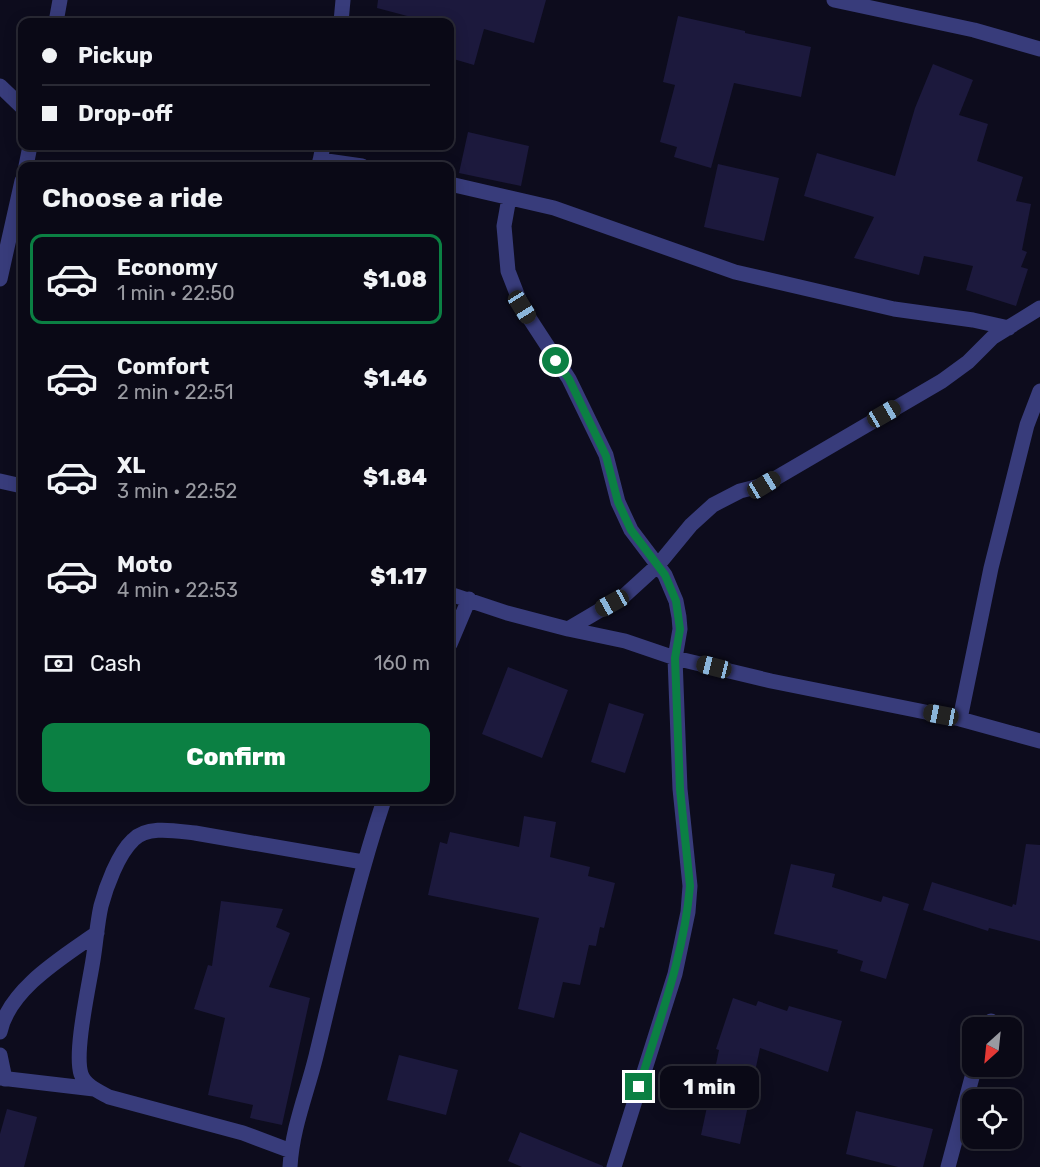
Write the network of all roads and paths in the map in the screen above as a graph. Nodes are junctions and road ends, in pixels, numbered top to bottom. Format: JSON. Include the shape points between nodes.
{"nodes":[{"id":1,"x":60,"y":0,"type":"edge"},
{"id":2,"x":343,"y":0,"type":"edge"},
{"id":3,"x":834,"y":0,"type":"edge"},
{"id":4,"x":57,"y":18,"type":"edge"},
{"id":5,"x":341,"y":18,"type":"edge"},
{"id":6,"x":1040,"y":49,"type":"edge"},
{"id":7,"x":0,"y":86,"type":"edge"},
{"id":8,"x":18,"y":103,"type":"edge"},
{"id":9,"x":321,"y":157,"type":"edge"},
{"id":10,"x":344,"y":162,"type":"edge"},
{"id":11,"x":454,"y":185,"type":"edge"},
{"id":12,"x":509,"y":198,"type":"junction"},
{"id":13,"x":18,"y":199,"type":"edge"},
{"id":14,"x":0,"y":279,"type":"edge"},
{"id":15,"x":1040,"y":308,"type":"edge"},
{"id":16,"x":1009,"y":328,"type":"junction"},
{"id":17,"x":1040,"y":391,"type":"edge"},
{"id":18,"x":0,"y":482,"type":"edge"},
{"id":19,"x":18,"y":485,"type":"edge"},
{"id":20,"x":658,"y":565,"type":"junction"},
{"id":21,"x":454,"y":595,"type":"edge"},
{"id":22,"x":469,"y":599,"type":"junction"},
{"id":23,"x":568,"y":629,"type":"junction"},
{"id":24,"x":454,"y":635,"type":"edge"},
{"id":25,"x":675,"y":658,"type":"junction"},
{"id":26,"x":960,"y":719,"type":"junction"},
{"id":27,"x":1040,"y":741,"type":"edge"},
{"id":28,"x":383,"y":804,"type":"edge"},
{"id":29,"x":363,"y":862,"type":"junction"},
{"id":30,"x":97,"y":933,"type":"junction"},
{"id":31,"x":0,"y":1032,"type":"edge"},
{"id":32,"x":0,"y":1055,"type":"edge"},
{"id":33,"x":972,"y":1077,"type":"edge"},
{"id":34,"x":2,"y":1079,"type":"edge"},
{"id":35,"x":94,"y":1089,"type":"junction"},
{"id":36,"x":291,"y":1151,"type":"junction"},
{"id":37,"x":290,"y":1167,"type":"edge"},
{"id":38,"x":614,"y":1167,"type":"edge"},
{"id":39,"x":948,"y":1167,"type":"edge"}],
"edges":[{"from":1,"to":4,"type":"street"},
{"from":2,"to":5,"type":"street"},
{"from":3,"to":6,"type":"street","via":[[974,30]]},
{"from":7,"to":8,"type":"street"},
{"from":9,"to":10,"type":"street"},
{"from":11,"to":12,"type":"street"},
{"from":12,"to":16,"type":"street","via":[[554,208],[735,272],[894,309]]},
{"from":12,"to":20,"type":"street","via":[[504,226],[508,271],[522,307],[569,379],[606,456],[618,502],[631,530]]},
{"from":13,"to":14,"type":"street"},
{"from":15,"to":16,"type":"street"},
{"from":16,"to":20,"type":"street","via":[[942,381],[764,485],[740,491],[713,505]]},
{"from":17,"to":26,"type":"street","via":[[1027,425],[992,568]]},
{"from":18,"to":19,"type":"street"},
{"from":20,"to":23,"type":"street","via":[[624,596]]},
{"from":20,"to":25,"type":"street","via":[[671,586],[678,609],[680,629]]},
{"from":21,"to":22,"type":"street"},
{"from":22,"to":23,"type":"street"},
{"from":22,"to":24,"type":"street"},
{"from":23,"to":25,"type":"street","via":[[626,640]]},
{"from":25,"to":26,"type":"street"},
{"from":25,"to":38,"type":"street","via":[[680,789],[690,886],[688,912],[675,974]]},
{"from":26,"to":27,"type":"street"},
{"from":28,"to":29,"type":"street"},
{"from":29,"to":30,"type":"street","via":[[195,833],[146,832],[134,838],[125,850],[101,907]]},
{"from":29,"to":36,"type":"street"},
{"from":30,"to":31,"type":"street","via":[[21,994],[7,1012]]},
{"from":30,"to":35,"type":"street","via":[[80,1062],[82,1076]]},
{"from":32,"to":34,"type":"street"},
{"from":33,"to":39,"type":"street"},
{"from":34,"to":35,"type":"street"},
{"from":35,"to":36,"type":"street"},
{"from":36,"to":37,"type":"street"}]}
